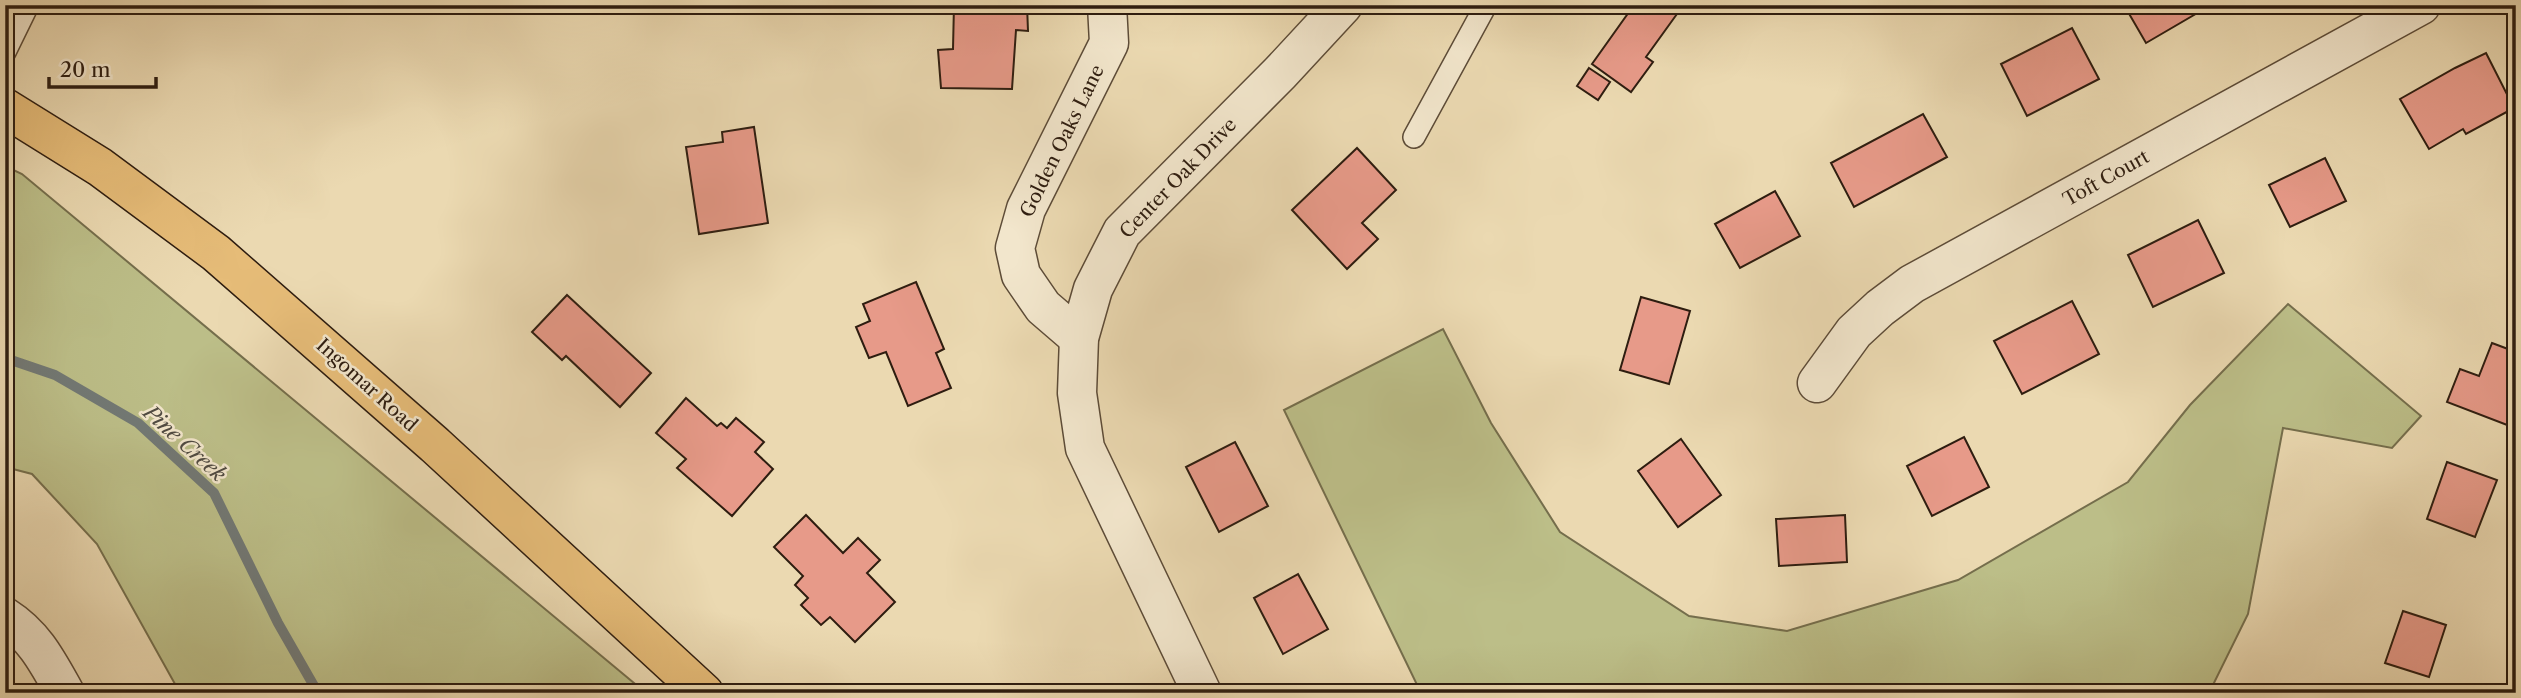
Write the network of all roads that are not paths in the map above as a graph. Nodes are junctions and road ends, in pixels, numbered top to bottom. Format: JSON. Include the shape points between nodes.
{"nodes":[{"id":1,"x":28,"y":5,"type":"edge"},
{"id":2,"x":1107,"y":5,"type":"edge"},
{"id":3,"x":1343,"y":5,"type":"edge"},
{"id":4,"x":1486,"y":5,"type":"edge"},
{"id":5,"x":2421,"y":5,"type":"edge"},
{"id":6,"x":5,"y":52,"type":"edge"},
{"id":7,"x":5,"y":108,"type":"edge"},
{"id":8,"x":1414,"y":137,"type":"dead end"},
{"id":9,"x":1079,"y":338,"type":"junction"},
{"id":10,"x":1817,"y":383,"type":"dead end"},
{"id":11,"x":5,"y":617,"type":"edge"},
{"id":12,"x":65,"y":693,"type":"edge"},
{"id":13,"x":704,"y":693,"type":"edge"},
{"id":14,"x":1202,"y":693,"type":"edge"}],
"edges":[{"from":1,"to":6,"type":"lane"},
{"from":2,"to":9,"type":"street","name":"Golden Oaks Lane","via":[[1109,43],[1026,209],[1015,248],[1021,275],[1044,307]]},
{"from":3,"to":9,"type":"street","name":"Center Oak Drive","via":[[1122,232],[1093,289]]},
{"from":4,"to":8,"type":"lane"},
{"from":5,"to":10,"type":"street","name":"Toft Court","via":[[1912,284],[1854,332]]},
{"from":7,"to":13,"type":"main road","name":"Ingomar Road","via":[[100,167],[216,253],[435,445]]},
{"from":9,"to":14,"type":"street","name":"Center Oak Drive","via":[[1077,393],[1085,448]]},
{"from":11,"to":12,"type":"street","via":[[39,647]]}]}
